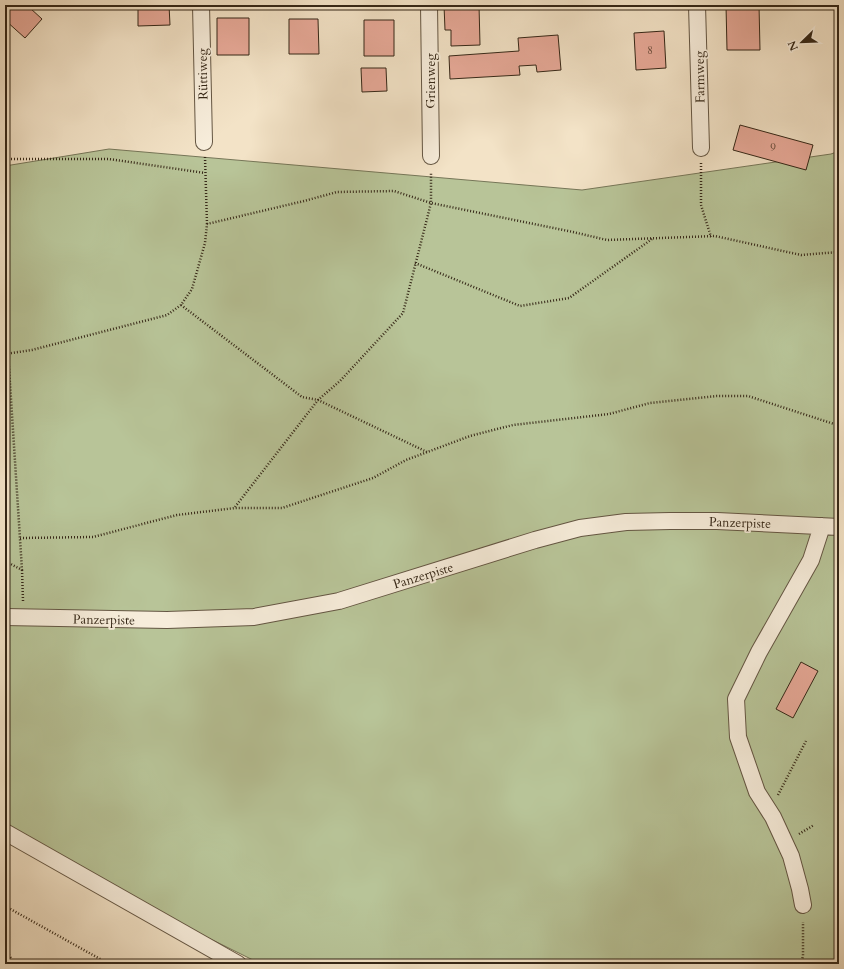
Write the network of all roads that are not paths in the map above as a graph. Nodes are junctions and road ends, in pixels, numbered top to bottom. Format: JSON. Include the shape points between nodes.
{"nodes":[{"id":1,"x":201,"y":5,"type":"edge"},
{"id":2,"x":429,"y":5,"type":"edge"},
{"id":3,"x":697,"y":5,"type":"edge"},
{"id":4,"x":204,"y":142,"type":"road end"},
{"id":5,"x":700,"y":148,"type":"road end"},
{"id":6,"x":431,"y":156,"type":"road end"},
{"id":7,"x":822,"y":526,"type":"junction"},
{"id":8,"x":839,"y":527,"type":"edge"},
{"id":9,"x":5,"y":617,"type":"edge"},
{"id":10,"x":5,"y":832,"type":"edge"},
{"id":11,"x":803,"y":905,"type":"road end"},
{"id":12,"x":238,"y":964,"type":"edge"}],
"edges":[{"from":1,"to":4,"type":"street","name":"Rüttiweg"},
{"from":2,"to":6,"type":"street","name":"Grienweg"},
{"from":3,"to":5,"type":"street","name":"Farmweg"},
{"from":7,"to":8,"type":"street","name":"Panzerpiste"},
{"from":7,"to":9,"type":"street","name":"Panzerpiste","via":[[670,520],[580,528],[339,601],[254,617],[167,620]]},
{"from":7,"to":11,"type":"street","via":[[811,560],[736,698],[738,737],[757,792],[770,811],[791,856]]},
{"from":10,"to":12,"type":"street"}]}
